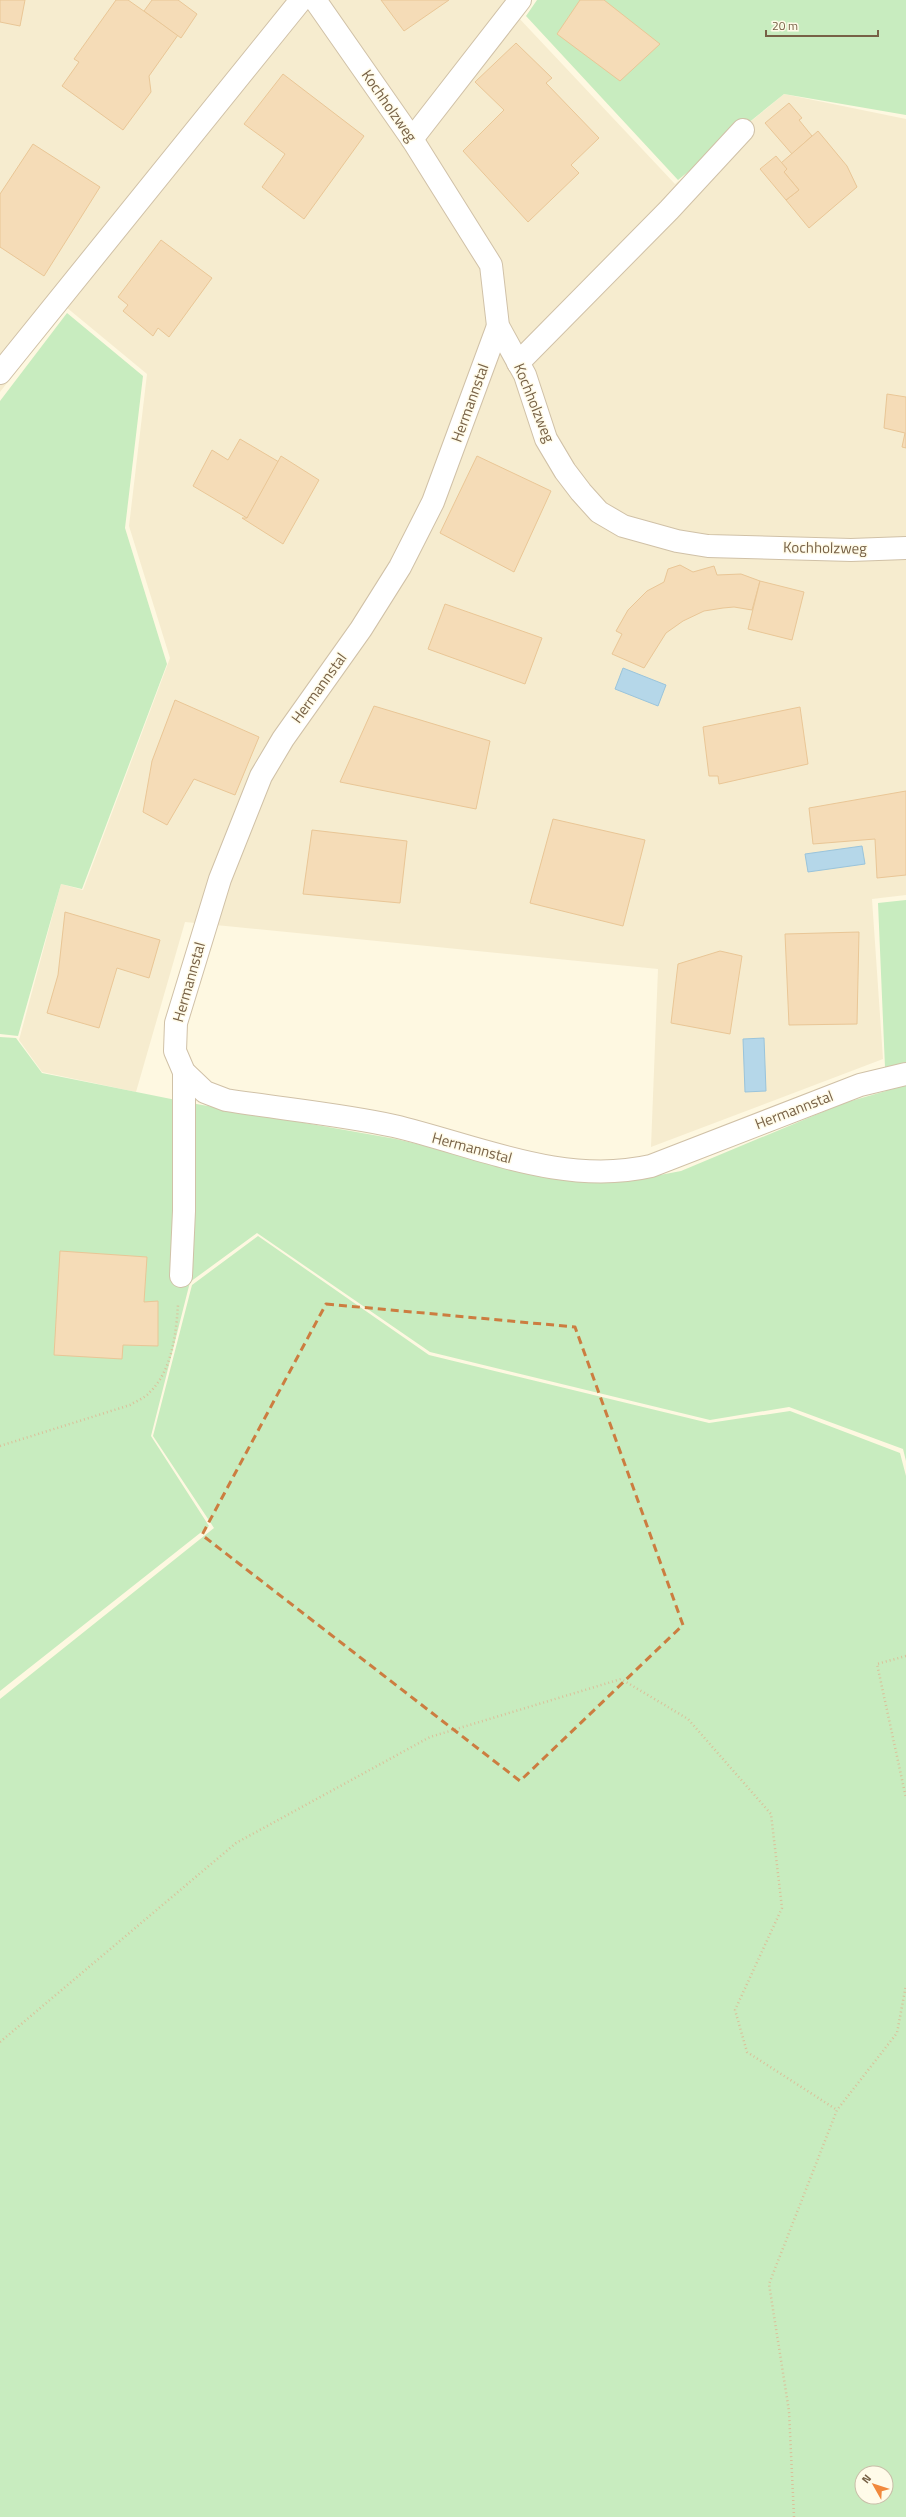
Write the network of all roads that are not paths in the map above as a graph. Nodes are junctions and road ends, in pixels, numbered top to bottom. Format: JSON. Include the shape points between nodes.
{"nodes":[{"id":1,"x":301,"y":0,"type":"edge"},
{"id":2,"x":315,"y":0,"type":"edge"},
{"id":3,"x":520,"y":0,"type":"edge"},
{"id":4,"x":743,"y":130,"type":"dead end"},
{"id":5,"x":412,"y":139,"type":"junction"},
{"id":6,"x":498,"y":326,"type":"junction"},
{"id":7,"x":518,"y":363,"type":"junction"},
{"id":8,"x":0,"y":373,"type":"edge"},
{"id":9,"x":906,"y":548,"type":"edge"},
{"id":10,"x":184,"y":1072,"type":"junction"},
{"id":11,"x":906,"y":1074,"type":"edge"},
{"id":12,"x":181,"y":1276,"type":"road end"}],
"edges":[{"from":1,"to":8,"type":"street"},
{"from":2,"to":5,"type":"street","name":"Kochholzweg"},
{"from":3,"to":5,"type":"street"},
{"from":4,"to":7,"type":"street","via":[[669,210]]},
{"from":5,"to":6,"type":"street","name":"Kochholzweg","via":[[491,265]]},
{"from":6,"to":7,"type":"street","name":"Kochholzweg"},
{"from":6,"to":10,"type":"street","name":"Hermannstal","via":[[433,502],[400,567],[361,629],[260,776],[220,879],[176,1023],[175,1052]]},
{"from":7,"to":9,"type":"street","name":"Kochholzweg","via":[[525,375],[546,439],[565,471],[599,512],[623,526],[677,541],[708,546],[837,550]]},
{"from":10,"to":11,"type":"street","name":"Hermannstal","via":[[205,1092],[226,1100],[393,1126],[531,1164],[597,1173],[626,1172],[650,1166],[860,1085]]},
{"from":10,"to":12,"type":"street","via":[[184,1211]]}]}
